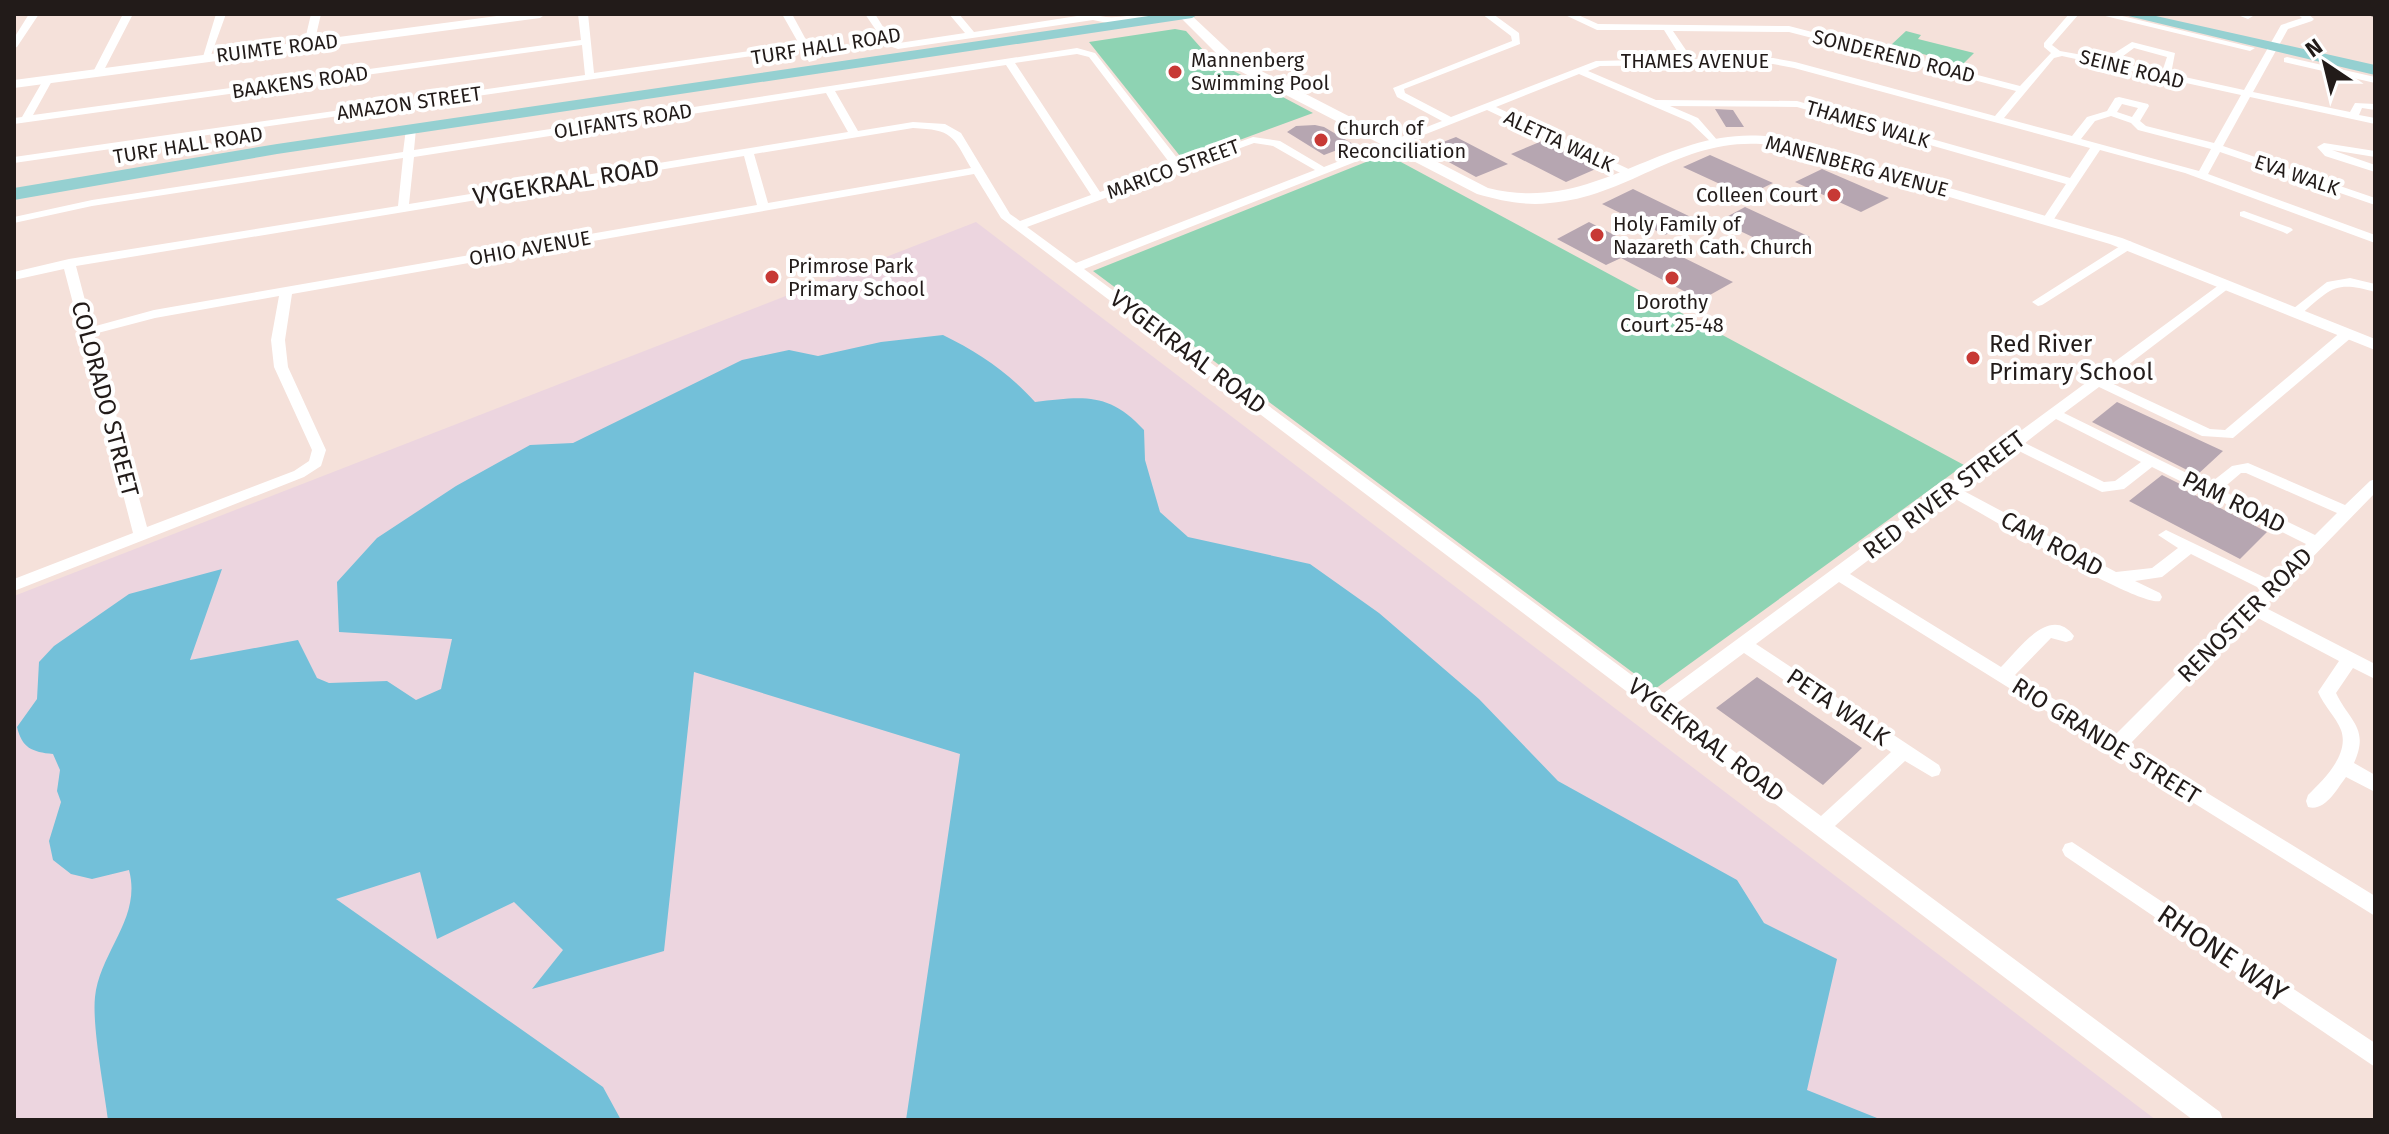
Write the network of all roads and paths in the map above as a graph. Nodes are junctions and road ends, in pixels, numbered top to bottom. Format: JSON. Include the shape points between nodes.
{"nodes":[{"id":1,"x":34,"y":14,"type":"edge"},
{"id":2,"x":128,"y":14,"type":"edge"},
{"id":3,"x":221,"y":14,"type":"edge"},
{"id":4,"x":316,"y":14,"type":"edge"},
{"id":5,"x":540,"y":14,"type":"edge"},
{"id":6,"x":583,"y":14,"type":"edge"},
{"id":7,"x":787,"y":14,"type":"edge"},
{"id":8,"x":870,"y":14,"type":"edge"},
{"id":9,"x":954,"y":14,"type":"edge"},
{"id":10,"x":1014,"y":14,"type":"edge"},
{"id":11,"x":1184,"y":14,"type":"edge"},
{"id":12,"x":1192,"y":14,"type":"edge"},
{"id":13,"x":1487,"y":14,"type":"edge"},
{"id":14,"x":1568,"y":14,"type":"edge"},
{"id":15,"x":2074,"y":14,"type":"edge"},
{"id":16,"x":2102,"y":14,"type":"edge"},
{"id":17,"x":2127,"y":14,"type":"edge"},
{"id":18,"x":2163,"y":14,"type":"edge"},
{"id":19,"x":2302,"y":14,"type":"edge"},
{"id":20,"x":1095,"y":15,"type":"edge"},
{"id":21,"x":1151,"y":15,"type":"edge"},
{"id":22,"x":480,"y":18,"type":"edge"},
{"id":23,"x":1024,"y":28,"type":"junction"},
{"id":24,"x":1667,"y":28,"type":"junction"},
{"id":25,"x":971,"y":35,"type":"junction"},
{"id":26,"x":586,"y":42,"type":"junction"},
{"id":27,"x":2275,"y":43,"type":"junction"},
{"id":28,"x":309,"y":44,"type":"junction"},
{"id":29,"x":14,"y":45,"type":"edge"},
{"id":30,"x":804,"y":46,"type":"junction"},
{"id":31,"x":2250,"y":48,"type":"dead end"},
{"id":32,"x":2057,"y":53,"type":"junction"},
{"id":33,"x":205,"y":58,"type":"junction"},
{"id":34,"x":812,"y":60,"type":"dead end"},
{"id":35,"x":2287,"y":60,"type":"dead end"},
{"id":36,"x":1688,"y":61,"type":"junction"},
{"id":37,"x":1009,"y":62,"type":"junction"},
{"id":38,"x":2375,"y":62,"type":"edge"},
{"id":39,"x":2106,"y":63,"type":"junction"},
{"id":40,"x":2375,"y":70,"type":"edge"},
{"id":41,"x":1580,"y":71,"type":"junction"},
{"id":42,"x":98,"y":72,"type":"junction"},
{"id":43,"x":590,"y":77,"type":"junction"},
{"id":44,"x":2165,"y":77,"type":"junction"},
{"id":45,"x":48,"y":79,"type":"junction"},
{"id":46,"x":2375,"y":80,"type":"edge"},
{"id":47,"x":14,"y":84,"type":"edge"},
{"id":48,"x":829,"y":89,"type":"junction"},
{"id":49,"x":2023,"y":90,"type":"junction"},
{"id":50,"x":2245,"y":96,"type":"junction"},
{"id":51,"x":1657,"y":103,"type":"junction"},
{"id":52,"x":1488,"y":107,"type":"junction"},
{"id":53,"x":2375,"y":107,"type":"edge"},
{"id":54,"x":2111,"y":113,"type":"junction"},
{"id":55,"x":2353,"y":117,"type":"junction"},
{"id":56,"x":1998,"y":119,"type":"junction"},
{"id":57,"x":19,"y":120,"type":"edge"},
{"id":58,"x":1451,"y":121,"type":"junction"},
{"id":59,"x":2135,"y":121,"type":"junction"},
{"id":60,"x":2375,"y":121,"type":"edge"},
{"id":61,"x":411,"y":131,"type":"junction"},
{"id":62,"x":855,"y":135,"type":"junction"},
{"id":63,"x":2075,"y":140,"type":"junction"},
{"id":64,"x":1713,"y":141,"type":"junction"},
{"id":65,"x":1390,"y":145,"type":"junction"},
{"id":66,"x":2097,"y":146,"type":"junction"},
{"id":67,"x":2219,"y":148,"type":"junction"},
{"id":68,"x":748,"y":152,"type":"junction"},
{"id":69,"x":409,"y":154,"type":"junction"},
{"id":70,"x":2375,"y":154,"type":"edge"},
{"id":71,"x":14,"y":160,"type":"edge"},
{"id":72,"x":1179,"y":167,"type":"junction"},
{"id":73,"x":2375,"y":169,"type":"edge"},
{"id":74,"x":976,"y":170,"type":"junction"},
{"id":75,"x":1324,"y":171,"type":"junction"},
{"id":76,"x":1631,"y":174,"type":"junction"},
{"id":77,"x":2202,"y":175,"type":"junction"},
{"id":78,"x":2073,"y":182,"type":"junction"},
{"id":79,"x":14,"y":194,"type":"edge"},
{"id":80,"x":1098,"y":197,"type":"junction"},
{"id":81,"x":2265,"y":198,"type":"junction"},
{"id":82,"x":14,"y":201,"type":"edge"},
{"id":83,"x":2375,"y":202,"type":"edge"},
{"id":84,"x":763,"y":207,"type":"junction"},
{"id":85,"x":403,"y":209,"type":"junction"},
{"id":86,"x":14,"y":220,"type":"edge"},
{"id":87,"x":2048,"y":220,"type":"junction"},
{"id":88,"x":1018,"y":226,"type":"junction"},
{"id":89,"x":2287,"y":230,"type":"dead end"},
{"id":90,"x":2372,"y":233,"type":"edge"},
{"id":91,"x":2128,"y":245,"type":"junction"},
{"id":92,"x":69,"y":263,"type":"junction"},
{"id":93,"x":1075,"y":268,"type":"junction"},
{"id":94,"x":14,"y":276,"type":"edge"},
{"id":95,"x":2227,"y":285,"type":"junction"},
{"id":96,"x":2375,"y":288,"type":"edge"},
{"id":97,"x":286,"y":290,"type":"junction"},
{"id":98,"x":2038,"y":302,"type":"dead end"},
{"id":99,"x":2295,"y":312,"type":"junction"},
{"id":100,"x":85,"y":333,"type":"junction"},
{"id":101,"x":2347,"y":334,"type":"junction"},
{"id":102,"x":2375,"y":345,"type":"edge"},
{"id":103,"x":2097,"y":381,"type":"junction"},
{"id":104,"x":2054,"y":413,"type":"junction"},
{"id":105,"x":2014,"y":443,"type":"junction"},
{"id":106,"x":2151,"y":461,"type":"junction"},
{"id":107,"x":2375,"y":484,"type":"edge"},
{"id":108,"x":1951,"y":490,"type":"junction"},
{"id":109,"x":2211,"y":490,"type":"junction"},
{"id":110,"x":2347,"y":512,"type":"junction"},
{"id":111,"x":141,"y":535,"type":"junction"},
{"id":112,"x":2166,"y":535,"type":"dead end"},
{"id":113,"x":2317,"y":543,"type":"junction"},
{"id":114,"x":2189,"y":547,"type":"junction"},
{"id":115,"x":1838,"y":574,"type":"junction"},
{"id":116,"x":2118,"y":577,"type":"junction"},
{"id":117,"x":14,"y":585,"type":"edge"},
{"id":118,"x":2272,"y":588,"type":"junction"},
{"id":119,"x":2154,"y":597,"type":"dead end"},
{"id":120,"x":2252,"y":608,"type":"junction"},
{"id":121,"x":2066,"y":636,"type":"dead end"},
{"id":122,"x":1743,"y":644,"type":"junction"},
{"id":123,"x":2350,"y":659,"type":"junction"},
{"id":124,"x":2375,"y":672,"type":"edge"},
{"id":125,"x":2003,"y":676,"type":"junction"},
{"id":126,"x":1660,"y":706,"type":"junction"},
{"id":127,"x":2116,"y":746,"type":"junction"},
{"id":128,"x":1904,"y":751,"type":"junction"},
{"id":129,"x":2343,"y":766,"type":"junction"},
{"id":130,"x":1932,"y":770,"type":"dead end"},
{"id":131,"x":2375,"y":784,"type":"edge"},
{"id":132,"x":2315,"y":801,"type":"dead end"},
{"id":133,"x":1821,"y":827,"type":"junction"},
{"id":134,"x":2072,"y":850,"type":"dead end"},
{"id":135,"x":2375,"y":907,"type":"edge"},
{"id":136,"x":2375,"y":1056,"type":"edge"},
{"id":137,"x":2212,"y":1120,"type":"edge"}],
"edges":[{"from":1,"to":29,"type":"street"},
{"from":2,"to":42,"type":"street"},
{"from":3,"to":33,"type":"street"},
{"from":4,"to":28,"type":"street"},
{"from":5,"to":22,"type":"street","name":"RUIMTE ROAD"},
{"from":6,"to":26,"type":"street"},
{"from":7,"to":30,"type":"street"},
{"from":8,"to":25,"type":"street","via":[[896,46]]},
{"from":9,"to":25,"type":"street"},
{"from":10,"to":23,"type":"street"},
{"from":11,"to":12,"type":"main road","name":"TURF HALL ROAD"},
{"from":11,"to":61,"type":"main road","name":"TURF HALL ROAD"},
{"from":11,"to":65,"type":"street","name":"MANENBERG AVENUE","via":[[1233,62]]},
{"from":13,"to":58,"type":"street","via":[[1516,35],[1517,42],[1398,88],[1401,95]]},
{"from":14,"to":24,"type":"street","name":"SONDEREND ROAD","via":[[1590,26]]},
{"from":15,"to":32,"type":"street","via":[[2047,45]]},
{"from":16,"to":31,"type":"street"},
{"from":17,"to":27,"type":"main road"},
{"from":18,"to":27,"type":"main road"},
{"from":19,"to":27,"type":"street","via":[[2309,19],[2286,26]]},
{"from":20,"to":21,"type":"street","via":[[1112,21]]},
{"from":20,"to":23,"type":"street"},
{"from":22,"to":28,"type":"street","name":"RUIMTE ROAD"},
{"from":23,"to":25,"type":"street"},
{"from":24,"to":36,"type":"street"},
{"from":24,"to":49,"type":"street","name":"SONDEREND ROAD","via":[[1789,29]]},
{"from":26,"to":43,"type":"street"},
{"from":26,"to":57,"type":"street","name":"BAAKENS ROAD"},
{"from":27,"to":38,"type":"main road"},
{"from":27,"to":40,"type":"main road"},
{"from":27,"to":50,"type":"street"},
{"from":28,"to":33,"type":"street","name":"RUIMTE ROAD"},
{"from":30,"to":34,"type":"street"},
{"from":30,"to":43,"type":"street","name":"AMAZON STREET"},
{"from":32,"to":39,"type":"street","name":"SEINE ROAD"},
{"from":32,"to":49,"type":"street","name":"SEINE ROAD"},
{"from":33,"to":42,"type":"street","name":"RUIMTE ROAD"},
{"from":35,"to":46,"type":"street"},
{"from":36,"to":41,"type":"street","name":"THAMES AVENUE","via":[[1610,61]]},
{"from":36,"to":56,"type":"street","name":"THAMES AVENUE","via":[[1787,63]]},
{"from":37,"to":48,"type":"street","name":"OLIFANTS ROAD"},
{"from":37,"to":72,"type":"street","name":"OLIFANTS ROAD","via":[[1077,51],[1092,55]]},
{"from":37,"to":80,"type":"street"},
{"from":39,"to":44,"type":"street","name":"SEINE ROAD"},
{"from":39,"to":44,"type":"street","via":[[2132,45],[2163,50],[2172,55]]},
{"from":41,"to":51,"type":"street","name":"THAMES WALK"},
{"from":41,"to":52,"type":"street","name":"THAMES AVENUE"},
{"from":42,"to":45,"type":"street","name":"RUIMTE ROAD"},
{"from":43,"to":71,"type":"street","name":"AMAZON STREET"},
{"from":44,"to":50,"type":"street","name":"SEINE ROAD"},
{"from":45,"to":47,"type":"street","name":"RUIMTE ROAD"},
{"from":45,"to":57,"type":"street"},
{"from":48,"to":62,"type":"street"},
{"from":48,"to":69,"type":"street","name":"OLIFANTS ROAD"},
{"from":49,"to":56,"type":"street","name":"SEINE ROAD"},
{"from":50,"to":55,"type":"street","name":"SEINE ROAD"},
{"from":50,"to":67,"type":"street"},
{"from":51,"to":64,"type":"street","name":"THAMES WALK","via":[[1698,122]]},
{"from":51,"to":78,"type":"street","name":"THAMES WALK","via":[[1797,104]]},
{"from":52,"to":58,"type":"street","name":"THAMES AVENUE"},
{"from":52,"to":76,"type":"street","name":"ALETTA WALK"},
{"from":53,"to":55,"type":"street","via":[[2359,105]]},
{"from":54,"to":59,"type":"street","name":"EVA WALK"},
{"from":54,"to":59,"type":"street","via":[[2119,100],[2140,103],[2143,108]]},
{"from":54,"to":63,"type":"street","via":[[2091,119]]},
{"from":55,"to":60,"type":"street","name":"SEINE ROAD"},
{"from":56,"to":63,"type":"street","name":"THAMES AVENUE"},
{"from":58,"to":65,"type":"street","name":"THAMES AVENUE"},
{"from":59,"to":67,"type":"street","name":"EVA WALK","via":[[2142,128]]},
{"from":61,"to":69,"type":"street"},
{"from":61,"to":79,"type":"main road","name":"TURF HALL ROAD"},
{"from":61,"to":82,"type":"main road","name":"TURF HALL ROAD","via":[[124,177]]},
{"from":62,"to":68,"type":"street","name":"VYGEKRAAL ROAD"},
{"from":62,"to":74,"type":"street","name":"VYGEKRAAL ROAD","via":[[941,126],[957,135]]},
{"from":63,"to":66,"type":"street","name":"THAMES AVENUE"},
{"from":64,"to":76,"type":"street","name":"MANENBERG AVENUE"},
{"from":64,"to":87,"type":"street","name":"MANENBERG AVENUE","via":[[1786,143]]},
{"from":65,"to":75,"type":"street","name":"THAMES AVENUE"},
{"from":65,"to":76,"type":"street","name":"MANENBERG AVENUE","via":[[1466,185],[1520,198],[1577,197]]},
{"from":66,"to":77,"type":"street","name":"THAMES AVENUE"},
{"from":66,"to":78,"type":"street"},
{"from":67,"to":77,"type":"street"},
{"from":67,"to":83,"type":"street","name":"EVA WALK"},
{"from":68,"to":84,"type":"street"},
{"from":68,"to":85,"type":"street","name":"VYGEKRAAL ROAD"},
{"from":69,"to":85,"type":"street"},
{"from":69,"to":86,"type":"street","name":"OLIFANTS ROAD"},
{"from":70,"to":73,"type":"street","via":[[2334,145],[2322,149]]},
{"from":72,"to":75,"type":"street","name":"MARICO STREET","via":[[1261,140]]},
{"from":72,"to":80,"type":"street","name":"MARICO STREET"},
{"from":74,"to":84,"type":"street","name":"OHIO AVENUE"},
{"from":74,"to":88,"type":"street","name":"VYGEKRAAL ROAD","via":[[1001,211]]},
{"from":75,"to":93,"type":"street","name":"THAMES AVENUE"},
{"from":77,"to":81,"type":"street","name":"THAMES AVENUE"},
{"from":78,"to":87,"type":"street"},
{"from":80,"to":88,"type":"street","name":"MARICO STREET"},
{"from":81,"to":89,"type":"street","via":[[2243,216]]},
{"from":81,"to":90,"type":"street","name":"THAMES AVENUE"},
{"from":84,"to":97,"type":"street","name":"OHIO AVENUE"},
{"from":85,"to":92,"type":"street","name":"VYGEKRAAL ROAD"},
{"from":87,"to":91,"type":"street","name":"MANENBERG AVENUE"},
{"from":88,"to":93,"type":"street","name":"VYGEKRAAL ROAD"},
{"from":91,"to":95,"type":"street","name":"MANENBERG AVENUE"},
{"from":91,"to":98,"type":"street"},
{"from":92,"to":94,"type":"street","name":"VYGEKRAAL ROAD"},
{"from":92,"to":100,"type":"street","name":"COLORADO STREET"},
{"from":93,"to":126,"type":"street","name":"VYGEKRAAL ROAD"},
{"from":95,"to":99,"type":"street","name":"MANENBERG AVENUE"},
{"from":95,"to":103,"type":"street","name":"RED RIVER STREET"},
{"from":96,"to":99,"type":"street","via":[[2336,281]]},
{"from":97,"to":100,"type":"street","name":"OHIO AVENUE","via":[[140,317]]},
{"from":97,"to":111,"type":"street","via":[[278,345],[281,367],[319,450],[318,460],[299,474]]},
{"from":99,"to":101,"type":"street","name":"MANENBERG AVENUE"},
{"from":100,"to":111,"type":"street","name":"COLORADO STREET"},
{"from":101,"to":102,"type":"street","name":"MANENBERG AVENUE"},
{"from":101,"to":103,"type":"street","via":[[2228,435],[2207,433]]},
{"from":103,"to":104,"type":"street","name":"RED RIVER STREET"},
{"from":104,"to":105,"type":"street","name":"RED RIVER STREET"},
{"from":104,"to":106,"type":"street","name":"PAM ROAD"},
{"from":105,"to":106,"type":"street","via":[[2102,487],[2119,486]]},
{"from":105,"to":108,"type":"street","name":"RED RIVER STREET"},
{"from":106,"to":109,"type":"street","name":"PAM ROAD"},
{"from":107,"to":110,"type":"street","name":"RENOSTER ROAD"},
{"from":108,"to":115,"type":"street","name":"RED RIVER STREET"},
{"from":108,"to":116,"type":"street","name":"CAM ROAD"},
{"from":109,"to":110,"type":"street","via":[[2237,469],[2248,468]]},
{"from":109,"to":113,"type":"street","name":"PAM ROAD"},
{"from":110,"to":113,"type":"street","name":"RENOSTER ROAD"},
{"from":111,"to":117,"type":"street"},
{"from":112,"to":114,"type":"street"},
{"from":113,"to":118,"type":"street","name":"RENOSTER ROAD"},
{"from":114,"to":116,"type":"street","via":[[2156,573]]},
{"from":114,"to":118,"type":"street"},
{"from":115,"to":122,"type":"street","name":"RED RIVER STREET"},
{"from":115,"to":125,"type":"street","name":"RIO GRANDE STREET"},
{"from":116,"to":119,"type":"street","name":"CAM ROAD"},
{"from":118,"to":120,"type":"street","name":"RENOSTER ROAD"},
{"from":120,"to":123,"type":"street"},
{"from":120,"to":127,"type":"street","name":"RENOSTER ROAD"},
{"from":121,"to":125,"type":"street","via":[[2046,632]]},
{"from":122,"to":126,"type":"street","name":"RED RIVER STREET"},
{"from":122,"to":128,"type":"street","name":"PETA WALK"},
{"from":123,"to":124,"type":"street"},
{"from":123,"to":129,"type":"street","via":[[2327,692],[2351,734]]},
{"from":125,"to":127,"type":"street","name":"RIO GRANDE STREET"},
{"from":126,"to":133,"type":"street","name":"VYGEKRAAL ROAD"},
{"from":127,"to":135,"type":"street","name":"RIO GRANDE STREET"},
{"from":128,"to":130,"type":"street","name":"PETA WALK"},
{"from":128,"to":133,"type":"street"},
{"from":129,"to":131,"type":"street"},
{"from":129,"to":132,"type":"street"},
{"from":133,"to":137,"type":"street","name":"VYGEKRAAL ROAD"},
{"from":134,"to":136,"type":"street","name":"RHONE WAY"}]}
